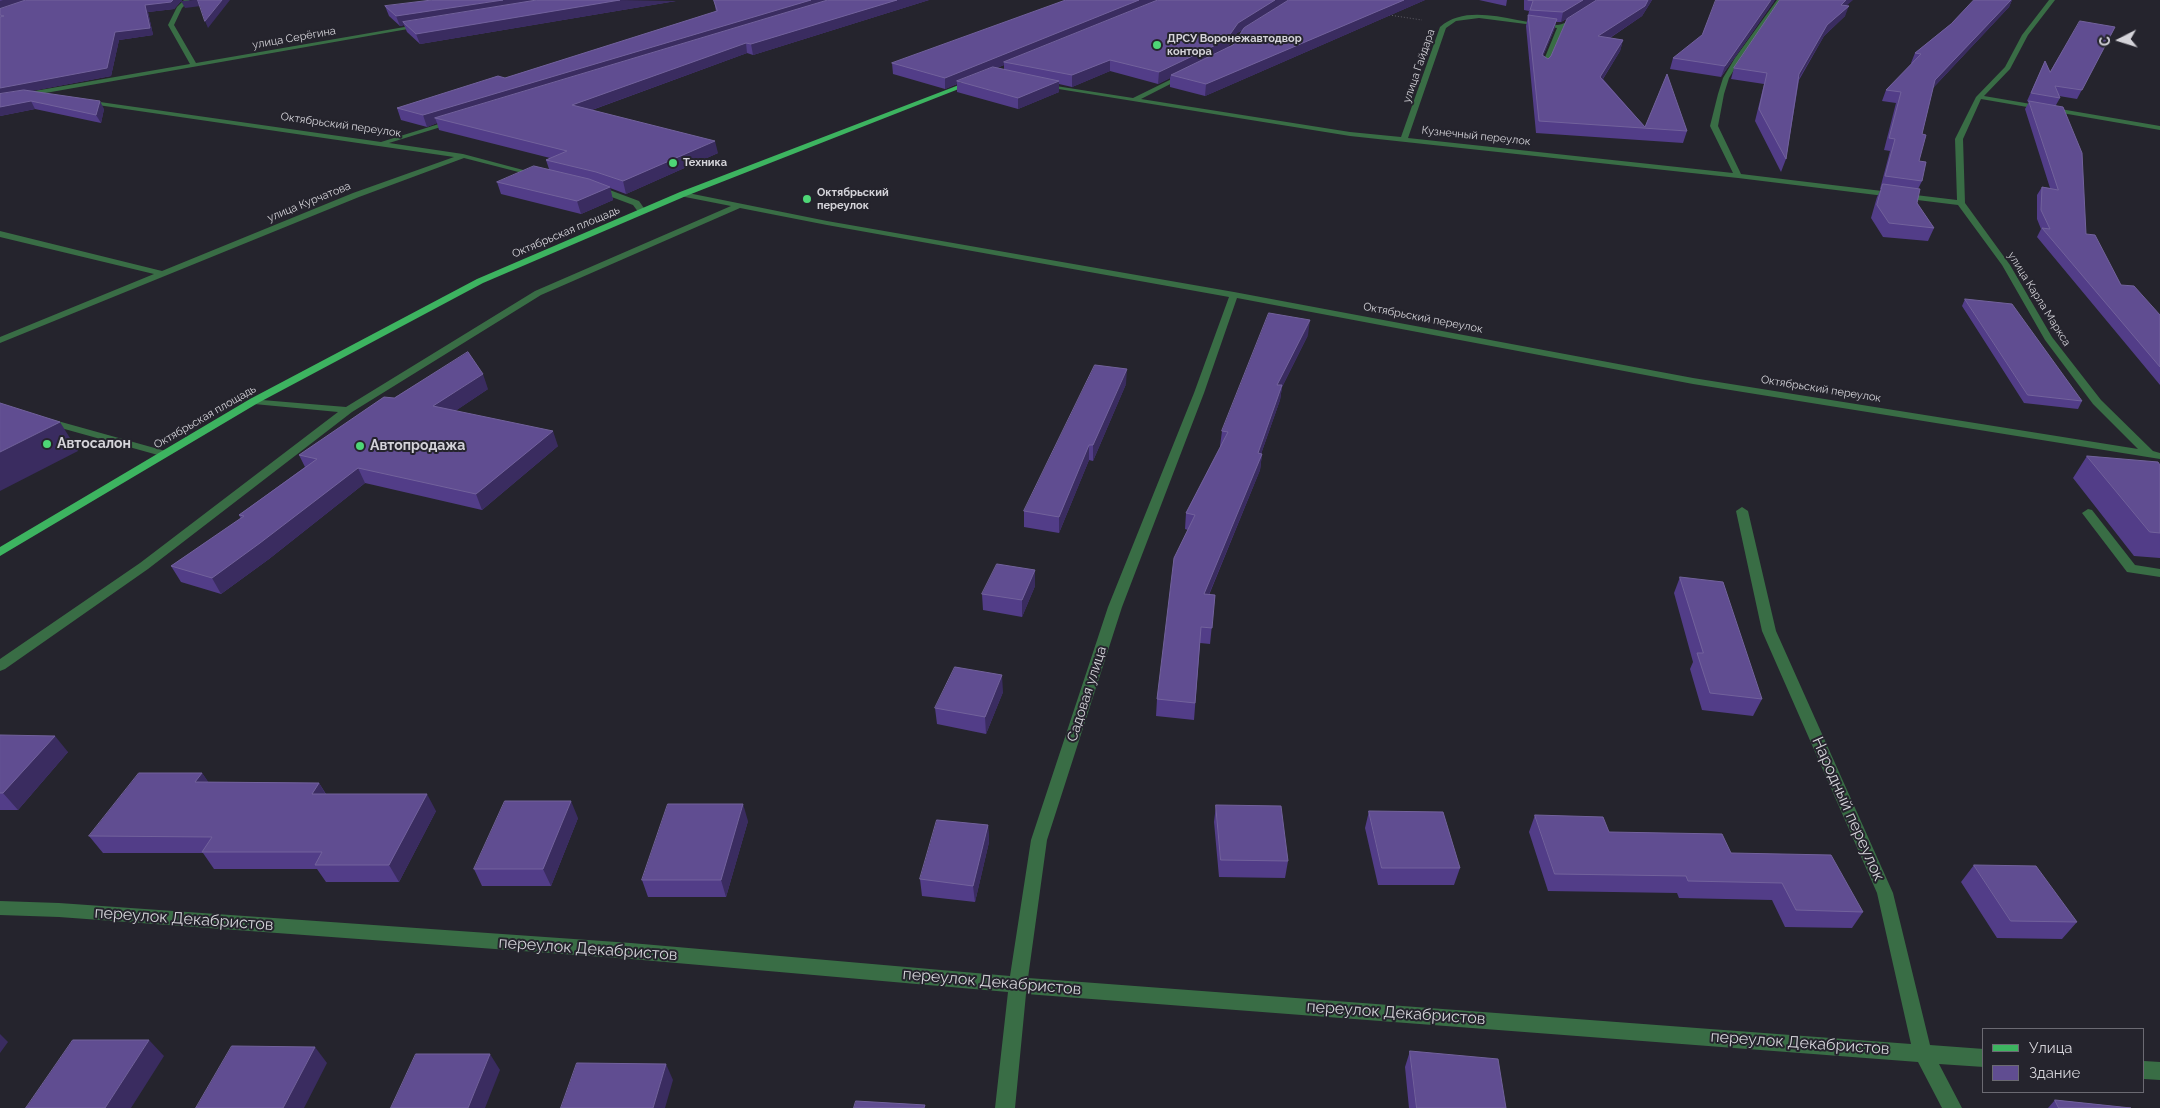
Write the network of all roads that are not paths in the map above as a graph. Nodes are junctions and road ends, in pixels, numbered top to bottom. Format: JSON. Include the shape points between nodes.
{"nodes":[{"id":1,"x":187,"y":0,"type":"edge"},
{"id":2,"x":1604,"y":0,"type":"edge"},
{"id":3,"x":1780,"y":0,"type":"edge"},
{"id":4,"x":2052,"y":0,"type":"edge"},
{"id":5,"x":434,"y":24,"type":"edge"},
{"id":6,"x":1560,"y":27,"type":"junction"},
{"id":7,"x":194,"y":65,"type":"junction"},
{"id":8,"x":1544,"y":67,"type":"edge"},
{"id":9,"x":1194,"y":70,"type":"edge"},
{"id":10,"x":983,"y":78,"type":"edge"},
{"id":11,"x":1037,"y":85,"type":"edge"},
{"id":12,"x":27,"y":94,"type":"junction"},
{"id":13,"x":1979,"y":97,"type":"junction"},
{"id":14,"x":57,"y":98,"type":"edge"},
{"id":15,"x":0,"y":99,"type":"edge"},
{"id":16,"x":1134,"y":100,"type":"junction"},
{"id":17,"x":77,"y":101,"type":"edge"},
{"id":18,"x":467,"y":117,"type":"edge"},
{"id":19,"x":2160,"y":128,"type":"edge"},
{"id":20,"x":1404,"y":140,"type":"junction"},
{"id":21,"x":383,"y":143,"type":"junction"},
{"id":22,"x":463,"y":156,"type":"junction"},
{"id":23,"x":1738,"y":176,"type":"junction"},
{"id":24,"x":544,"y":177,"type":"edge"},
{"id":25,"x":588,"y":186,"type":"edge"},
{"id":26,"x":683,"y":194,"type":"junction"},
{"id":27,"x":1961,"y":203,"type":"junction"},
{"id":28,"x":740,"y":205,"type":"junction"},
{"id":29,"x":642,"y":211,"type":"junction"},
{"id":30,"x":0,"y":234,"type":"edge"},
{"id":31,"x":164,"y":274,"type":"junction"},
{"id":32,"x":1234,"y":295,"type":"junction"},
{"id":33,"x":0,"y":340,"type":"edge"},
{"id":34,"x":254,"y":402,"type":"junction"},
{"id":35,"x":348,"y":410,"type":"junction"},
{"id":36,"x":37,"y":418,"type":"edge"},
{"id":37,"x":165,"y":454,"type":"junction"},
{"id":38,"x":2150,"y":454,"type":"junction"},
{"id":39,"x":2160,"y":456,"type":"edge"},
{"id":40,"x":2160,"y":462,"type":"edge"},
{"id":41,"x":1742,"y":511,"type":"dead end"},
{"id":42,"x":2088,"y":513,"type":"dead end"},
{"id":43,"x":0,"y":552,"type":"edge"},
{"id":44,"x":2160,"y":573,"type":"edge"},
{"id":45,"x":0,"y":666,"type":"edge"},
{"id":46,"x":0,"y":908,"type":"edge"},
{"id":47,"x":1018,"y":985,"type":"junction"},
{"id":48,"x":1923,"y":1053,"type":"junction"},
{"id":49,"x":1982,"y":1058,"type":"edge"},
{"id":50,"x":2145,"y":1070,"type":"edge"},
{"id":51,"x":2160,"y":1071,"type":"edge"},
{"id":52,"x":1004,"y":1108,"type":"edge"},
{"id":53,"x":1952,"y":1108,"type":"edge"}],
"edges":[{"from":1,"to":7,"type":"street","via":[[171,25]]},
{"from":2,"to":6,"type":"street"},
{"from":3,"to":23,"type":"street","via":[[1738,58],[1721,94],[1714,126]]},
{"from":4,"to":13,"type":"street","via":[[2025,35],[2008,68]]},
{"from":5,"to":7,"type":"street","name":"улица Серёгина"},
{"from":6,"to":8,"type":"street"},
{"from":6,"to":20,"type":"street","name":"улица Гайдара","via":[[1479,16],[1463,16],[1447,24],[1443,27]]},
{"from":7,"to":12,"type":"street","name":"улица Серёгина"},
{"from":9,"to":16,"type":"street"},
{"from":10,"to":26,"type":"main road","name":"Октябрьская площадь"},
{"from":11,"to":16,"type":"street","name":"Кузнечный переулок"},
{"from":12,"to":14,"type":"street"},
{"from":12,"to":15,"type":"street","name":"улица Серёгина"},
{"from":13,"to":19,"type":"street"},
{"from":13,"to":27,"type":"street","via":[[1959,139]]},
{"from":16,"to":20,"type":"street","name":"Кузнечный переулок"},
{"from":17,"to":21,"type":"street","name":"Октябрьский переулок"},
{"from":18,"to":21,"type":"street"},
{"from":20,"to":23,"type":"street","name":"Кузнечный переулок"},
{"from":21,"to":22,"type":"street","name":"Октябрьский переулок"},
{"from":22,"to":24,"type":"street","name":"Октябрьский переулок"},
{"from":22,"to":31,"type":"street","name":"улица Курчатова","via":[[356,195]]},
{"from":23,"to":27,"type":"street","name":"Кузнечный переулок"},
{"from":25,"to":29,"type":"street","via":[[636,203]]},
{"from":26,"to":28,"type":"street","name":"Октябрьский переулок"},
{"from":26,"to":29,"type":"main road","name":"Октябрьская площадь"},
{"from":27,"to":38,"type":"street","name":"улица Карла Маркса","via":[[2006,265],[2048,338],[2096,402]]},
{"from":28,"to":32,"type":"street","name":"Октябрьский переулок"},
{"from":28,"to":35,"type":"street","via":[[538,292]]},
{"from":29,"to":34,"type":"main road","name":"Октябрьская площадь","via":[[480,281]]},
{"from":30,"to":31,"type":"street"},
{"from":31,"to":33,"type":"street","name":"улица Курчатова"},
{"from":32,"to":38,"type":"street","name":"Октябрьский переулок","via":[[1693,381]]},
{"from":32,"to":47,"type":"street","name":"Садовая улица","via":[[1115,607],[1039,840]]},
{"from":34,"to":35,"type":"street"},
{"from":34,"to":37,"type":"main road","name":"Октябрьская площадь"},
{"from":35,"to":45,"type":"street","via":[[144,566]]},
{"from":36,"to":37,"type":"street"},
{"from":37,"to":43,"type":"main road","name":"Октябрьская площадь"},
{"from":38,"to":39,"type":"street","name":"Октябрьский переулок"},
{"from":38,"to":40,"type":"street","name":"улица Карла Маркса"},
{"from":41,"to":48,"type":"street","name":"Народный переулок","via":[[1769,632],[1885,893]]},
{"from":42,"to":44,"type":"street","via":[[2131,569]]},
{"from":46,"to":47,"type":"street","name":"переулок Декабристов","via":[[631,951]]},
{"from":47,"to":48,"type":"street","name":"переулок Декабристов"},
{"from":47,"to":52,"type":"street","name":"Садовая улица"},
{"from":48,"to":49,"type":"street","name":"переулок Декабристов"},
{"from":48,"to":53,"type":"street","name":"Народный переулок"},
{"from":50,"to":51,"type":"street"}]}
